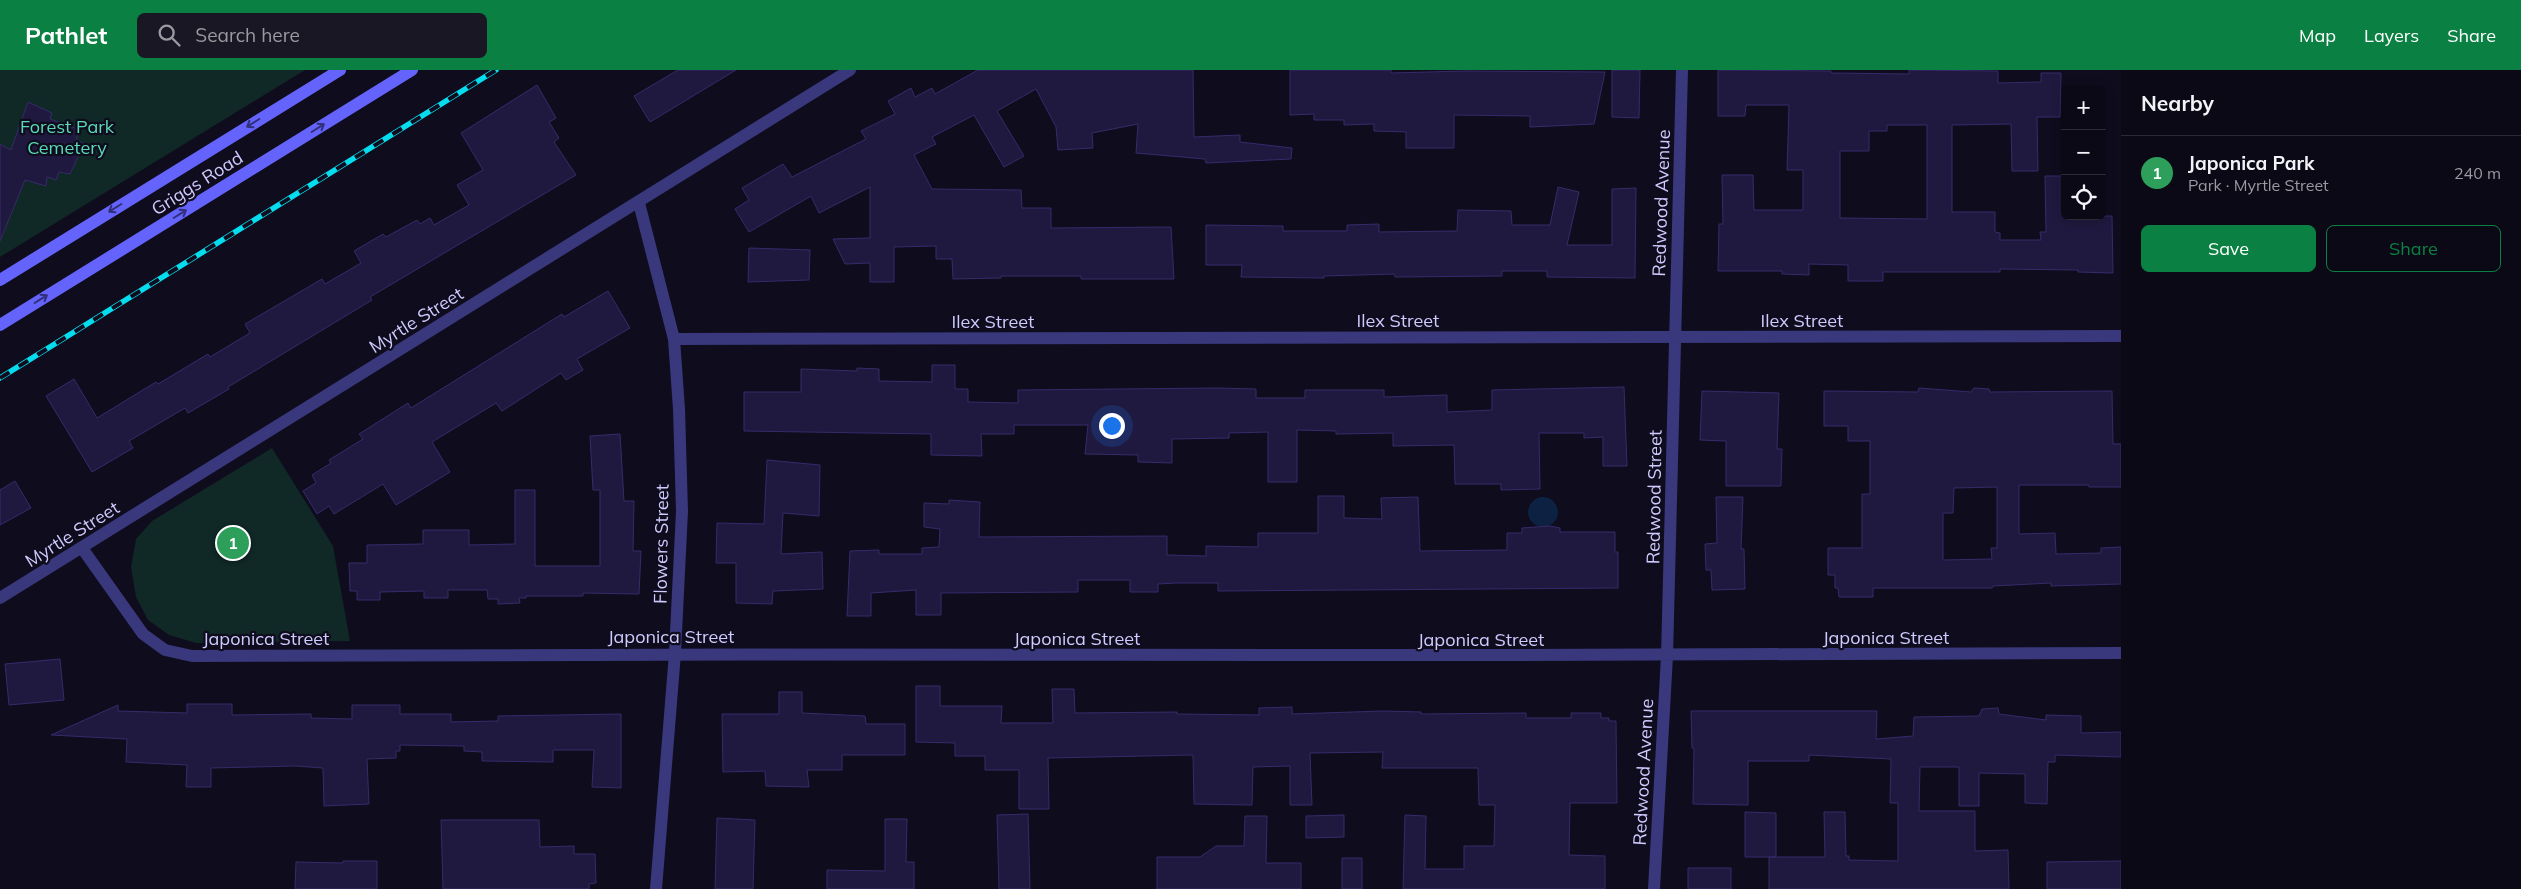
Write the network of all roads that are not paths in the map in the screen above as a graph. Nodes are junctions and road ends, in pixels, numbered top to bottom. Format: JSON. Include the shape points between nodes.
{"nodes":[{"id":1,"x":340,"y":70,"type":"edge"},
{"id":2,"x":412,"y":70,"type":"edge"},
{"id":3,"x":850,"y":70,"type":"edge"},
{"id":4,"x":1682,"y":70,"type":"edge"},
{"id":5,"x":639,"y":203,"type":"junction"},
{"id":6,"x":0,"y":280,"type":"edge"},
{"id":7,"x":0,"y":325,"type":"edge"},
{"id":8,"x":2121,"y":336,"type":"edge"},
{"id":9,"x":1675,"y":338,"type":"junction"},
{"id":10,"x":674,"y":339,"type":"junction"},
{"id":11,"x":82,"y":548,"type":"junction"},
{"id":12,"x":0,"y":598,"type":"edge"},
{"id":13,"x":676,"y":653,"type":"junction"},
{"id":14,"x":2121,"y":653,"type":"edge"},
{"id":15,"x":1668,"y":656,"type":"junction"},
{"id":16,"x":656,"y":889,"type":"edge"},
{"id":17,"x":1654,"y":889,"type":"edge"}],
"edges":[{"from":1,"to":6,"type":"main road","name":"Griggs Road","one_way":true},
{"from":7,"to":2,"type":"main road","name":"Griggs Road","one_way":true},
{"from":3,"to":5,"type":"street","name":"Myrtle Street"},
{"from":4,"to":9,"type":"street","name":"Redwood Avenue"},
{"from":5,"to":10,"type":"street","name":"Flowers Street"},
{"from":5,"to":11,"type":"street","name":"Myrtle Street"},
{"from":8,"to":9,"type":"street","name":"Ilex Street"},
{"from":9,"to":10,"type":"street","name":"Ilex Street"},
{"from":9,"to":15,"type":"street","name":"Redwood Street"},
{"from":10,"to":13,"type":"street","name":"Flowers Street","via":[[682,511]]},
{"from":11,"to":12,"type":"street","name":"Myrtle Street"},
{"from":11,"to":13,"type":"street","name":"Japonica Street","via":[[143,634],[165,650],[192,656]]},
{"from":13,"to":15,"type":"street","name":"Japonica Street"},
{"from":13,"to":16,"type":"street","name":"Flowers Street"},
{"from":14,"to":15,"type":"street","name":"Japonica Street"},
{"from":15,"to":17,"type":"street","name":"Redwood Avenue"}]}
